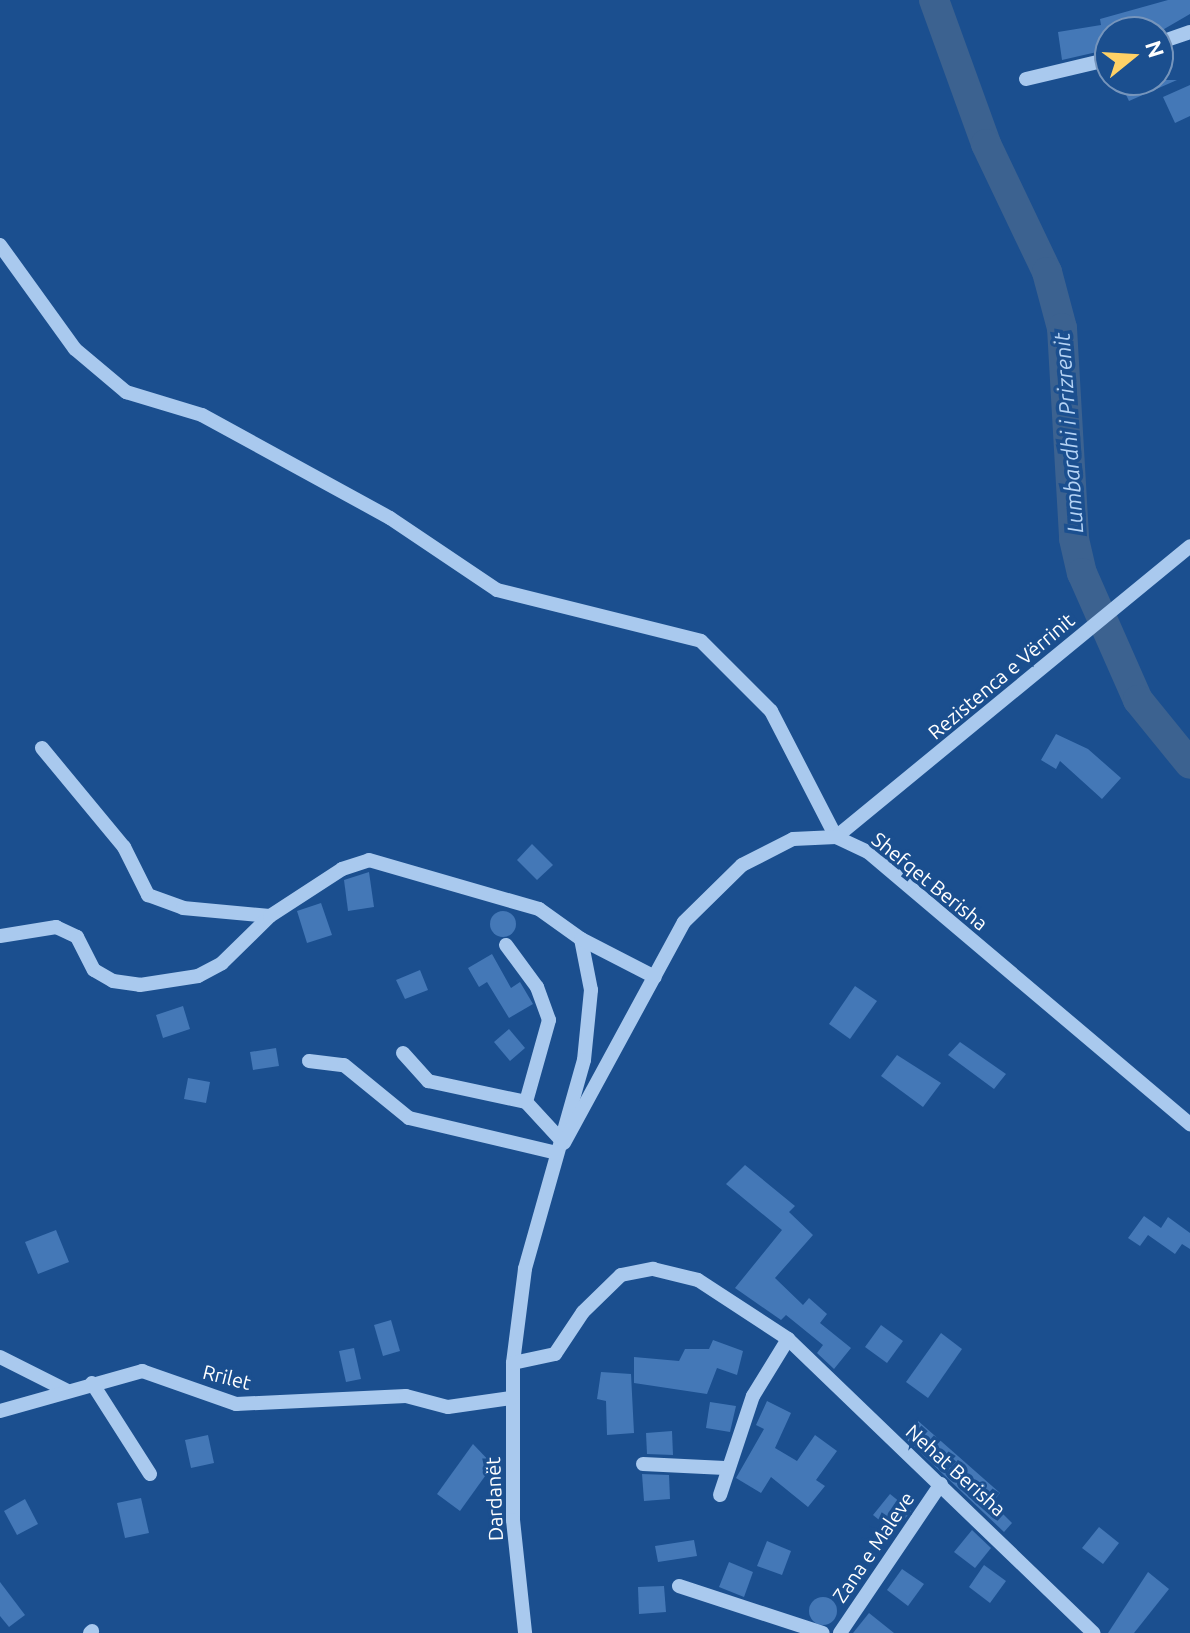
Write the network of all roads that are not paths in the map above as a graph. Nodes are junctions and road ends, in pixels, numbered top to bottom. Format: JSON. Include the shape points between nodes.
{"nodes":[{"id":1,"x":1094,"y":63,"type":"edge"},
{"id":2,"x":1026,"y":79,"type":"dead end"},
{"id":3,"x":0,"y":245,"type":"edge"},
{"id":4,"x":1190,"y":546,"type":"edge"},
{"id":5,"x":42,"y":748,"type":"dead end"},
{"id":6,"x":836,"y":837,"type":"junction"},
{"id":7,"x":270,"y":916,"type":"junction"},
{"id":8,"x":0,"y":936,"type":"edge"},
{"id":9,"x":581,"y":939,"type":"junction"},
{"id":10,"x":506,"y":945,"type":"dead end"},
{"id":11,"x":655,"y":977,"type":"junction"},
{"id":12,"x":403,"y":1053,"type":"dead end"},
{"id":13,"x":309,"y":1061,"type":"dead end"},
{"id":14,"x":526,"y":1102,"type":"junction"},
{"id":15,"x":1190,"y":1124,"type":"edge"},
{"id":16,"x":558,"y":1146,"type":"junction"},
{"id":17,"x":788,"y":1339,"type":"junction"},
{"id":18,"x":0,"y":1357,"type":"edge"},
{"id":19,"x":513,"y":1363,"type":"junction"},
{"id":20,"x":92,"y":1383,"type":"junction"},
{"id":21,"x":66,"y":1390,"type":"junction"},
{"id":22,"x":511,"y":1398,"type":"junction"},
{"id":23,"x":0,"y":1411,"type":"edge"},
{"id":24,"x":643,"y":1464,"type":"dead end"},
{"id":25,"x":725,"y":1468,"type":"junction"},
{"id":26,"x":150,"y":1474,"type":"dead end"},
{"id":27,"x":941,"y":1484,"type":"junction"},
{"id":28,"x":720,"y":1495,"type":"dead end"},
{"id":29,"x":679,"y":1586,"type":"dead end"},
{"id":30,"x":525,"y":1633,"type":"edge"},
{"id":31,"x":823,"y":1633,"type":"edge"},
{"id":32,"x":840,"y":1633,"type":"edge"},
{"id":33,"x":1094,"y":1633,"type":"edge"}],
"edges":[{"from":1,"to":2,"type":"street"},
{"from":3,"to":6,"type":"street","via":[[75,349],[126,392],[202,415],[390,518],[497,590],[701,641],[771,711]]},
{"from":4,"to":6,"type":"street","name":"Rezistenca e Vërrinit"},
{"from":5,"to":7,"type":"street","via":[[124,847],[148,895],[183,908]]},
{"from":6,"to":11,"type":"street","name":"Shefqet Berisha","via":[[793,839],[742,865],[684,922]]},
{"from":6,"to":15,"type":"street","name":"Shefqet Berisha","via":[[868,852]]},
{"from":7,"to":8,"type":"street","via":[[222,963],[198,976],[140,985],[113,981],[94,970],[77,937],[56,927]]},
{"from":7,"to":9,"type":"street","via":[[342,869],[369,860],[539,909]]},
{"from":9,"to":11,"type":"street"},
{"from":9,"to":16,"type":"street","via":[[591,990],[584,1060]]},
{"from":10,"to":14,"type":"street","via":[[537,987],[549,1020]]},
{"from":11,"to":16,"type":"street","name":"Shefqet Berisha"},
{"from":12,"to":14,"type":"street","via":[[428,1081]]},
{"from":13,"to":16,"type":"street","via":[[344,1065],[409,1118]]},
{"from":14,"to":16,"type":"street"},
{"from":16,"to":19,"type":"street","name":"Dardanët","via":[[525,1269]]},
{"from":17,"to":19,"type":"street","name":"Nehat Berisha","via":[[698,1280],[653,1269],[621,1275],[583,1312],[555,1354]]},
{"from":17,"to":25,"type":"street","via":[[770,1361]]},
{"from":17,"to":27,"type":"street","name":"Nehat Berisha"},
{"from":18,"to":21,"type":"street"},
{"from":19,"to":22,"type":"street","name":"Dardanët"},
{"from":20,"to":21,"type":"street","name":"Rrilet"},
{"from":20,"to":22,"type":"street","name":"Rrilet","via":[[142,1371],[200,1393],[256,1404],[406,1396],[448,1407]]},
{"from":20,"to":26,"type":"street"},
{"from":21,"to":23,"type":"street","name":"Rrilet"},
{"from":22,"to":30,"type":"street","name":"Dardanët","via":[[513,1520]]},
{"from":24,"to":25,"type":"street"},
{"from":25,"to":28,"type":"street"},
{"from":27,"to":32,"type":"street","name":"Zana e Maleve"},
{"from":27,"to":33,"type":"street","name":"Nehat Berisha"},
{"from":29,"to":31,"type":"street"}]}
